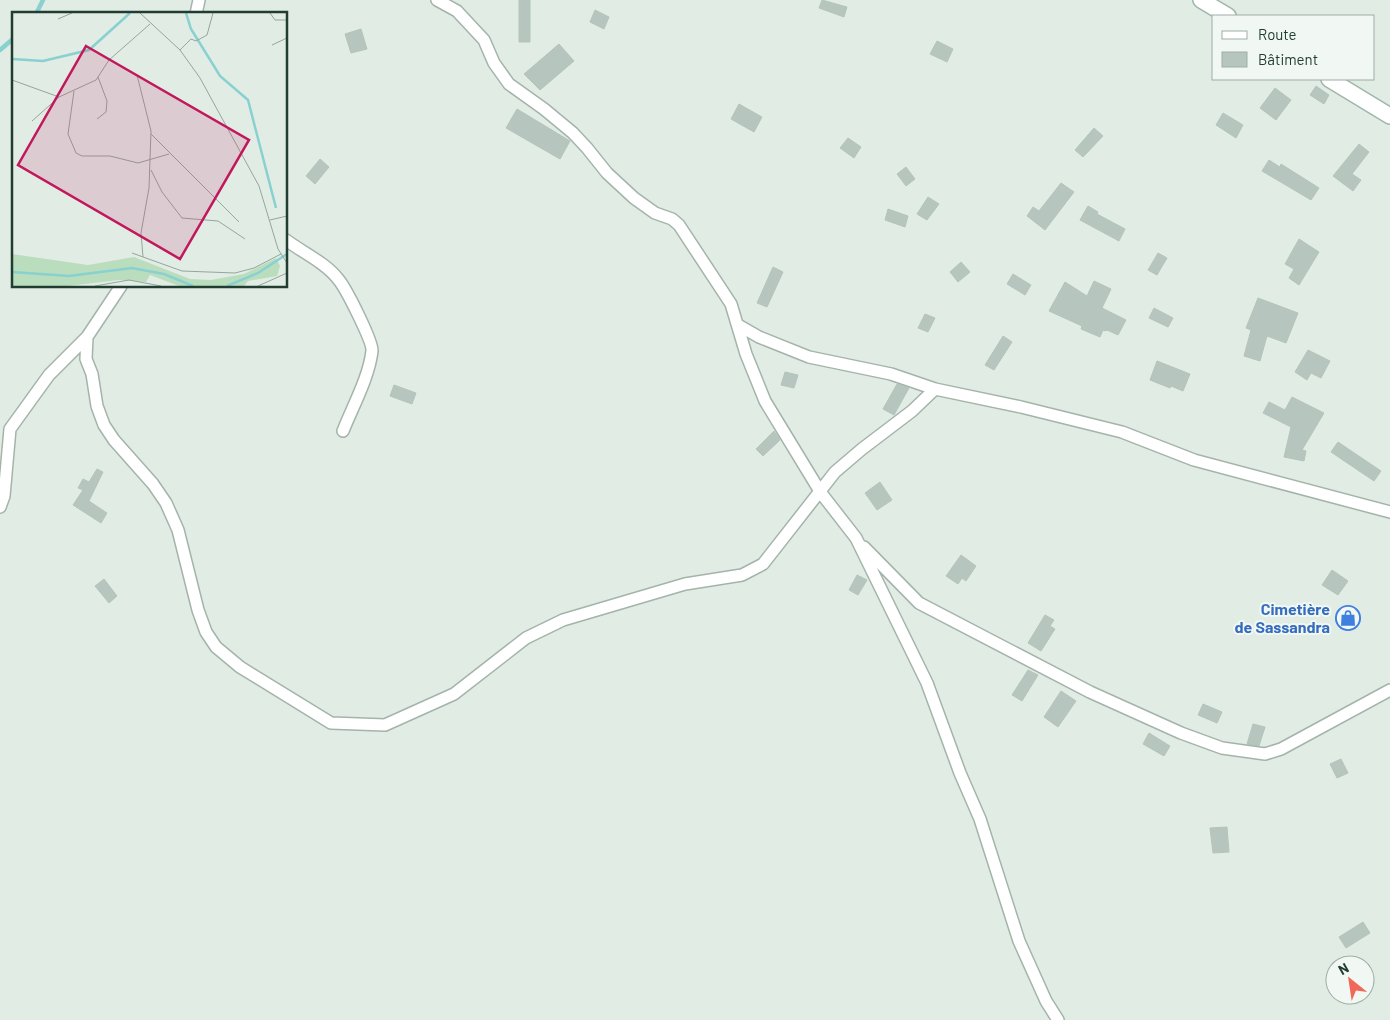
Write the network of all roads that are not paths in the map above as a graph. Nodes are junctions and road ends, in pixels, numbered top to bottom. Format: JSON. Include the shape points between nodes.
{"nodes":[{"id":1,"x":437,"y":0,"type":"edge"},
{"id":2,"x":1202,"y":0,"type":"edge"},
{"id":3,"x":1226,"y":15,"type":"edge"},
{"id":4,"x":1331,"y":80,"type":"edge"},
{"id":5,"x":1390,"y":116,"type":"edge"},
{"id":6,"x":288,"y":241,"type":"edge"},
{"id":7,"x":120,"y":288,"type":"edge"},
{"id":8,"x":738,"y":325,"type":"junction"},
{"id":9,"x":87,"y":337,"type":"junction"},
{"id":10,"x":935,"y":389,"type":"junction"},
{"id":11,"x":5,"y":431,"type":"edge"},
{"id":12,"x":343,"y":431,"type":"dead end"},
{"id":13,"x":821,"y":493,"type":"junction"},
{"id":14,"x":0,"y":507,"type":"edge"},
{"id":15,"x":1390,"y":512,"type":"edge"},
{"id":16,"x":856,"y":538,"type":"junction"},
{"id":17,"x":1390,"y":690,"type":"edge"},
{"id":18,"x":1058,"y":1020,"type":"edge"}],
"edges":[{"from":1,"to":8,"type":"street","via":[[458,10],[484,40],[494,63],[509,84],[573,133],[607,173],[634,198],[679,225],[731,304]]},
{"from":2,"to":3,"type":"main road"},
{"from":4,"to":5,"type":"main road"},
{"from":6,"to":12,"type":"street","via":[[338,278],[372,349],[368,368]]},
{"from":7,"to":9,"type":"street"},
{"from":8,"to":10,"type":"street","via":[[809,357],[891,374]]},
{"from":8,"to":13,"type":"street","via":[[765,401]]},
{"from":9,"to":11,"type":"street","via":[[49,375]]},
{"from":9,"to":13,"type":"street","via":[[86,359],[104,424],[166,503],[178,530],[206,632],[216,647],[240,668],[331,722],[385,725],[454,694],[526,638],[563,620],[685,584],[742,575],[764,564]]},
{"from":10,"to":13,"type":"street","via":[[912,412],[835,472]]},
{"from":10,"to":15,"type":"street","via":[[1122,432],[1194,460]]},
{"from":11,"to":14,"type":"street","via":[[4,496]]},
{"from":13,"to":16,"type":"street"},
{"from":16,"to":17,"type":"street","via":[[919,603],[1090,692],[1180,733],[1222,748],[1265,754],[1281,749]]},
{"from":16,"to":18,"type":"street","via":[[927,683],[980,819],[1019,941]]}]}
